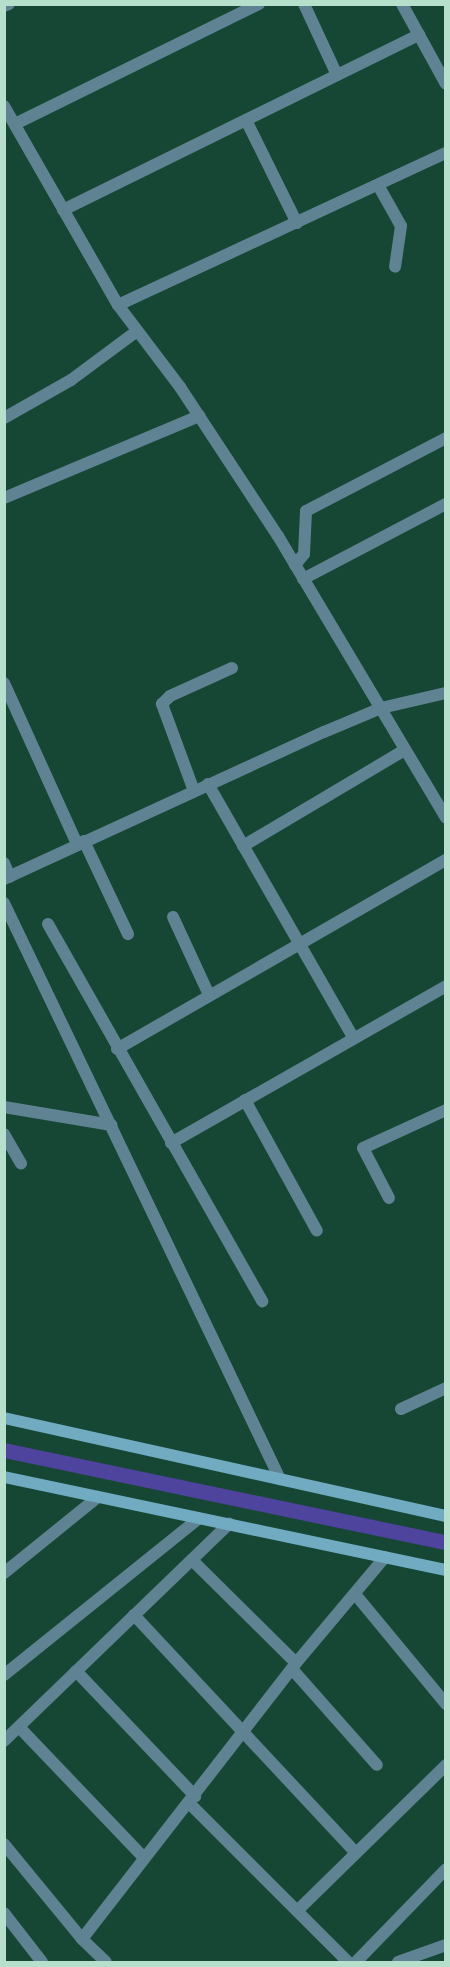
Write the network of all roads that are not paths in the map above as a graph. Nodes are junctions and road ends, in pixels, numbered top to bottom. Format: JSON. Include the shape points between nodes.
{"nodes":[{"id":1,"x":9,"y":4,"type":"edge"},
{"id":2,"x":259,"y":4,"type":"edge"},
{"id":3,"x":304,"y":4,"type":"edge"},
{"id":4,"x":402,"y":4,"type":"edge"},
{"id":5,"x":4,"y":6,"type":"edge"},
{"id":6,"x":419,"y":35,"type":"junction"},
{"id":7,"x":337,"y":75,"type":"junction"},
{"id":8,"x":446,"y":84,"type":"edge"},
{"id":9,"x":4,"y":106,"type":"edge"},
{"id":10,"x":246,"y":120,"type":"junction"},
{"id":11,"x":15,"y":124,"type":"junction"},
{"id":12,"x":446,"y":153,"type":"edge"},
{"id":13,"x":378,"y":185,"type":"junction"},
{"id":14,"x":63,"y":210,"type":"junction"},
{"id":15,"x":297,"y":223,"type":"junction"},
{"id":16,"x":395,"y":267,"type":"dead end"},
{"id":17,"x":118,"y":305,"type":"junction"},
{"id":18,"x":136,"y":331,"type":"junction"},
{"id":19,"x":199,"y":416,"type":"junction"},
{"id":20,"x":4,"y":418,"type":"edge"},
{"id":21,"x":446,"y":438,"type":"edge"},
{"id":22,"x":4,"y":498,"type":"edge"},
{"id":23,"x":446,"y":504,"type":"edge"},
{"id":24,"x":295,"y":566,"type":"junction"},
{"id":25,"x":303,"y":579,"type":"junction"},
{"id":26,"x":232,"y":668,"type":"dead end"},
{"id":27,"x":4,"y":683,"type":"edge"},
{"id":28,"x":446,"y":693,"type":"edge"},
{"id":29,"x":381,"y":708,"type":"junction"},
{"id":30,"x":405,"y":750,"type":"junction"},
{"id":31,"x":208,"y":784,"type":"junction"},
{"id":32,"x":194,"y":790,"type":"junction"},
{"id":33,"x":446,"y":818,"type":"edge"},
{"id":34,"x":80,"y":842,"type":"junction"},
{"id":35,"x":243,"y":846,"type":"junction"},
{"id":36,"x":446,"y":860,"type":"edge"},
{"id":37,"x":4,"y":863,"type":"edge"},
{"id":38,"x":7,"y":878,"type":"edge"},
{"id":39,"x":4,"y":903,"type":"edge"},
{"id":40,"x":173,"y":917,"type":"dead end"},
{"id":41,"x":48,"y":924,"type":"dead end"},
{"id":42,"x":128,"y":934,"type":"dead end"},
{"id":43,"x":300,"y":943,"type":"junction"},
{"id":44,"x":446,"y":986,"type":"edge"},
{"id":45,"x":209,"y":995,"type":"junction"},
{"id":46,"x":353,"y":1037,"type":"junction"},
{"id":47,"x":117,"y":1049,"type":"junction"},
{"id":48,"x":244,"y":1100,"type":"junction"},
{"id":49,"x":4,"y":1107,"type":"edge"},
{"id":50,"x":446,"y":1110,"type":"edge"},
{"id":51,"x":111,"y":1125,"type":"junction"},
{"id":52,"x":5,"y":1135,"type":"edge"},
{"id":53,"x":171,"y":1143,"type":"junction"},
{"id":54,"x":21,"y":1164,"type":"dead end"},
{"id":55,"x":389,"y":1197,"type":"dead end"},
{"id":56,"x":317,"y":1231,"type":"dead end"},
{"id":57,"x":262,"y":1300,"type":"dead end"},
{"id":58,"x":446,"y":1388,"type":"edge"},
{"id":59,"x":401,"y":1409,"type":"dead end"},
{"id":60,"x":4,"y":1418,"type":"edge"},
{"id":61,"x":4,"y":1477,"type":"edge"},
{"id":62,"x":280,"y":1479,"type":"junction"},
{"id":63,"x":99,"y":1497,"type":"junction"},
{"id":64,"x":446,"y":1516,"type":"edge"},
{"id":65,"x":199,"y":1518,"type":"junction"},
{"id":66,"x":229,"y":1524,"type":"junction"},
{"id":67,"x":385,"y":1557,"type":"junction"},
{"id":68,"x":192,"y":1560,"type":"junction"},
{"id":69,"x":446,"y":1570,"type":"edge"},
{"id":70,"x":4,"y":1573,"type":"edge"},
{"id":71,"x":355,"y":1594,"type":"junction"},
{"id":72,"x":134,"y":1615,"type":"junction"},
{"id":73,"x":294,"y":1666,"type":"junction"},
{"id":74,"x":76,"y":1671,"type":"junction"},
{"id":75,"x":4,"y":1674,"type":"edge"},
{"id":76,"x":446,"y":1704,"type":"edge"},
{"id":77,"x":20,"y":1727,"type":"junction"},
{"id":78,"x":244,"y":1730,"type":"junction"},
{"id":79,"x":4,"y":1741,"type":"edge"},
{"id":80,"x":377,"y":1765,"type":"dead end"},
{"id":81,"x":446,"y":1765,"type":"edge"},
{"id":82,"x":192,"y":1800,"type":"junction"},
{"id":83,"x":4,"y":1844,"type":"edge"},
{"id":84,"x":356,"y":1853,"type":"junction"},
{"id":85,"x":144,"y":1858,"type":"junction"},
{"id":86,"x":446,"y":1869,"type":"edge"},
{"id":87,"x":297,"y":1911,"type":"junction"},
{"id":88,"x":4,"y":1913,"type":"edge"},
{"id":89,"x":82,"y":1939,"type":"junction"},
{"id":90,"x":446,"y":1945,"type":"edge"},
{"id":91,"x":102,"y":1961,"type":"edge"},
{"id":92,"x":42,"y":1962,"type":"edge"},
{"id":93,"x":348,"y":1962,"type":"edge"},
{"id":94,"x":356,"y":1962,"type":"edge"},
{"id":95,"x":398,"y":1962,"type":"edge"}],
"edges":[{"from":1,"to":5,"type":"street"},
{"from":2,"to":11,"type":"street"},
{"from":3,"to":7,"type":"street"},
{"from":4,"to":6,"type":"street"},
{"from":6,"to":7,"type":"street"},
{"from":6,"to":8,"type":"street"},
{"from":7,"to":10,"type":"street"},
{"from":9,"to":11,"type":"street"},
{"from":10,"to":14,"type":"street"},
{"from":10,"to":15,"type":"street"},
{"from":11,"to":14,"type":"street"},
{"from":12,"to":13,"type":"street"},
{"from":13,"to":15,"type":"street"},
{"from":13,"to":16,"type":"street","via":[[401,226]]},
{"from":14,"to":17,"type":"street"},
{"from":15,"to":17,"type":"street"},
{"from":17,"to":18,"type":"street"},
{"from":18,"to":19,"type":"street"},
{"from":18,"to":20,"type":"street","via":[[71,380]]},
{"from":19,"to":22,"type":"street"},
{"from":19,"to":24,"type":"street"},
{"from":21,"to":24,"type":"street","via":[[306,511],[304,554]]},
{"from":23,"to":25,"type":"street"},
{"from":24,"to":25,"type":"street"},
{"from":25,"to":29,"type":"street"},
{"from":26,"to":32,"type":"street","via":[[170,696],[162,704]]},
{"from":27,"to":34,"type":"street"},
{"from":28,"to":29,"type":"street"},
{"from":29,"to":30,"type":"street"},
{"from":29,"to":31,"type":"street"},
{"from":30,"to":33,"type":"street"},
{"from":30,"to":35,"type":"street"},
{"from":31,"to":32,"type":"street"},
{"from":31,"to":35,"type":"street"},
{"from":32,"to":34,"type":"street"},
{"from":34,"to":38,"type":"street"},
{"from":34,"to":42,"type":"street"},
{"from":35,"to":43,"type":"street"},
{"from":36,"to":43,"type":"street"},
{"from":37,"to":38,"type":"street"},
{"from":39,"to":51,"type":"street"},
{"from":40,"to":45,"type":"street"},
{"from":41,"to":47,"type":"street"},
{"from":43,"to":45,"type":"street"},
{"from":43,"to":46,"type":"street"},
{"from":44,"to":46,"type":"street"},
{"from":45,"to":47,"type":"street"},
{"from":46,"to":48,"type":"street"},
{"from":47,"to":53,"type":"street"},
{"from":48,"to":53,"type":"street"},
{"from":48,"to":56,"type":"street"},
{"from":49,"to":51,"type":"street"},
{"from":50,"to":55,"type":"street","via":[[363,1148]]},
{"from":51,"to":62,"type":"street"},
{"from":52,"to":54,"type":"street"},
{"from":53,"to":57,"type":"street"},
{"from":58,"to":59,"type":"street"},
{"from":60,"to":62,"type":"street"},
{"from":61,"to":63,"type":"street"},
{"from":62,"to":64,"type":"street"},
{"from":63,"to":65,"type":"street"},
{"from":63,"to":70,"type":"street"},
{"from":65,"to":66,"type":"street"},
{"from":65,"to":75,"type":"street"},
{"from":66,"to":67,"type":"street"},
{"from":66,"to":68,"type":"street"},
{"from":67,"to":69,"type":"street"},
{"from":67,"to":71,"type":"street"},
{"from":68,"to":72,"type":"street"},
{"from":68,"to":73,"type":"street"},
{"from":71,"to":73,"type":"street"},
{"from":71,"to":76,"type":"street"},
{"from":72,"to":74,"type":"street"},
{"from":72,"to":78,"type":"street"},
{"from":73,"to":78,"type":"street"},
{"from":73,"to":80,"type":"street"},
{"from":74,"to":77,"type":"street"},
{"from":74,"to":82,"type":"street"},
{"from":77,"to":79,"type":"street"},
{"from":77,"to":85,"type":"street"},
{"from":78,"to":82,"type":"street"},
{"from":78,"to":84,"type":"street"},
{"from":81,"to":84,"type":"street"},
{"from":82,"to":85,"type":"street"},
{"from":82,"to":87,"type":"street"},
{"from":83,"to":89,"type":"street"},
{"from":84,"to":87,"type":"street"},
{"from":85,"to":89,"type":"street"},
{"from":86,"to":94,"type":"street"},
{"from":87,"to":93,"type":"street"},
{"from":88,"to":92,"type":"street"},
{"from":89,"to":91,"type":"street"},
{"from":90,"to":95,"type":"street"}]}
